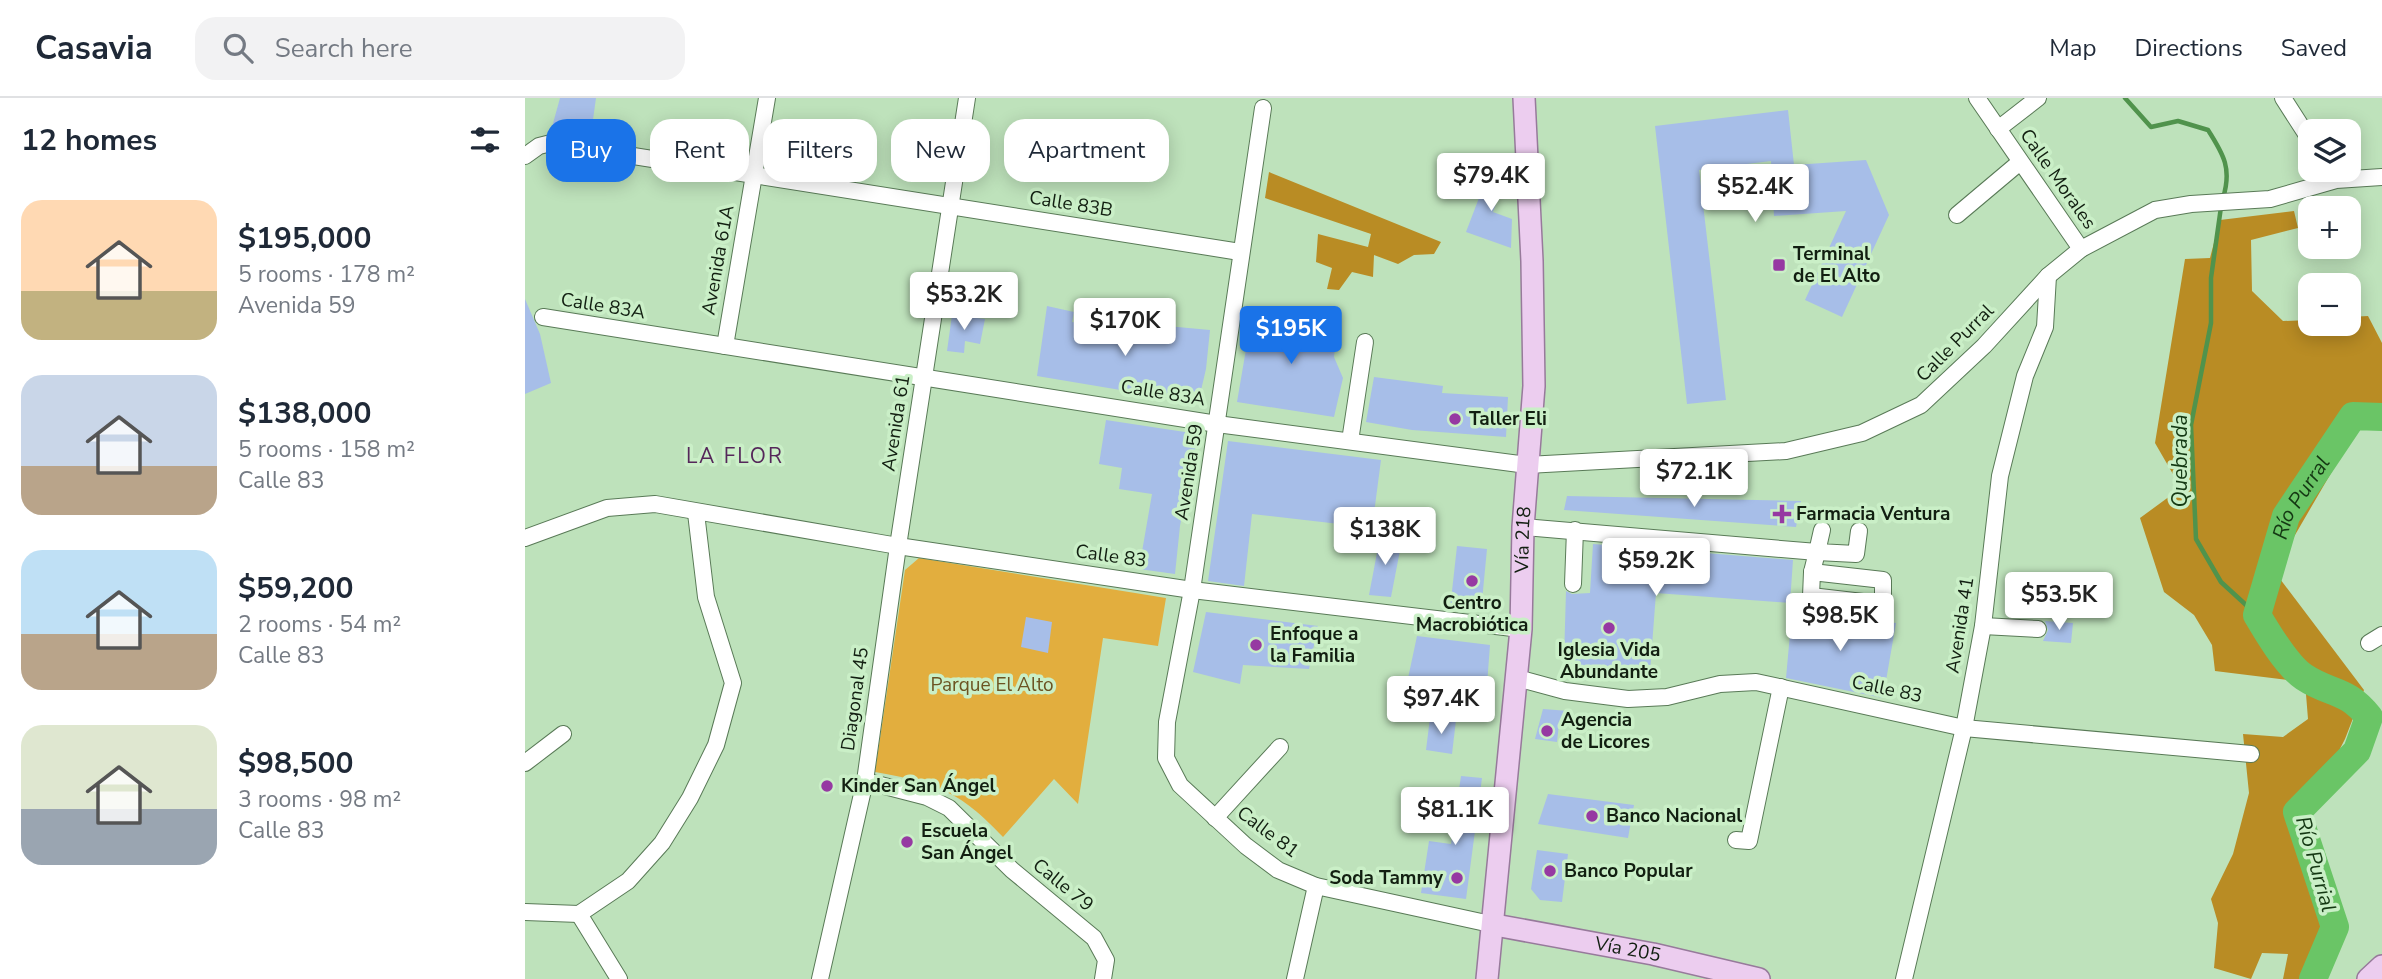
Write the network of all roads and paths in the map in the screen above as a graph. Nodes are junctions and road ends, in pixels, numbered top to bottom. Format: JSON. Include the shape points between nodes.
{"nodes":[{"id":1,"x":767,"y":98,"type":"edge"},
{"id":2,"x":967,"y":98,"type":"edge"},
{"id":3,"x":1524,"y":98,"type":"edge"},
{"id":4,"x":1977,"y":98,"type":"edge"},
{"id":5,"x":2038,"y":98,"type":"edge"},
{"id":6,"x":2283,"y":98,"type":"edge"},
{"id":7,"x":1263,"y":108,"type":"dead end"},
{"id":8,"x":2298,"y":121,"type":"edge"},
{"id":9,"x":1998,"y":129,"type":"junction"},
{"id":10,"x":525,"y":156,"type":"edge"},
{"id":11,"x":2020,"y":162,"type":"junction"},
{"id":12,"x":754,"y":175,"type":"junction"},
{"id":13,"x":2361,"y":176,"type":"edge"},
{"id":14,"x":2382,"y":177,"type":"edge"},
{"id":15,"x":2314,"y":182,"type":"edge"},
{"id":16,"x":951,"y":207,"type":"junction"},
{"id":17,"x":1957,"y":215,"type":"dead end"},
{"id":18,"x":2081,"y":249,"type":"junction"},
{"id":19,"x":1240,"y":252,"type":"junction"},
{"id":20,"x":2048,"y":276,"type":"junction"},
{"id":21,"x":544,"y":317,"type":"dead end"},
{"id":22,"x":1365,"y":342,"type":"dead end"},
{"id":23,"x":725,"y":346,"type":"junction"},
{"id":24,"x":925,"y":375,"type":"junction"},
{"id":25,"x":1217,"y":424,"type":"junction"},
{"id":26,"x":1350,"y":441,"type":"junction"},
{"id":27,"x":1527,"y":465,"type":"junction"},
{"id":28,"x":696,"y":513,"type":"junction"},
{"id":29,"x":1523,"y":527,"type":"junction"},
{"id":30,"x":1575,"y":530,"type":"junction"},
{"id":31,"x":1822,"y":530,"type":"dead end"},
{"id":32,"x":1859,"y":531,"type":"dead end"},
{"id":33,"x":525,"y":538,"type":"edge"},
{"id":34,"x":898,"y":546,"type":"junction"},
{"id":35,"x":1817,"y":552,"type":"junction"},
{"id":36,"x":1812,"y":572,"type":"dead end"},
{"id":37,"x":1573,"y":584,"type":"dead end"},
{"id":38,"x":1192,"y":590,"type":"junction"},
{"id":39,"x":1983,"y":626,"type":"junction"},
{"id":40,"x":1521,"y":629,"type":"junction"},
{"id":41,"x":2038,"y":629,"type":"dead end"},
{"id":42,"x":1517,"y":678,"type":"junction"},
{"id":43,"x":1781,"y":687,"type":"junction"},
{"id":44,"x":1964,"y":728,"type":"junction"},
{"id":45,"x":563,"y":734,"type":"dead end"},
{"id":46,"x":1280,"y":747,"type":"dead end"},
{"id":47,"x":2251,"y":754,"type":"dead end"},
{"id":48,"x":1166,"y":758,"type":"joint"},
{"id":49,"x":525,"y":763,"type":"edge"},
{"id":50,"x":865,"y":782,"type":"junction"},
{"id":51,"x":1215,"y":817,"type":"junction"},
{"id":52,"x":1736,"y":840,"type":"dead end"},
{"id":53,"x":1316,"y":886,"type":"junction"},
{"id":54,"x":525,"y":912,"type":"edge"},
{"id":55,"x":579,"y":914,"type":"junction"},
{"id":56,"x":1495,"y":925,"type":"junction"},
{"id":57,"x":2382,"y":966,"type":"edge"},
{"id":58,"x":619,"y":979,"type":"edge"},
{"id":59,"x":820,"y":979,"type":"edge"},
{"id":60,"x":1103,"y":979,"type":"edge"},
{"id":61,"x":1295,"y":979,"type":"edge"},
{"id":62,"x":1487,"y":979,"type":"edge"},
{"id":63,"x":1759,"y":979,"type":"edge"},
{"id":64,"x":1904,"y":979,"type":"edge"},
{"id":65,"x":2368,"y":979,"type":"edge"}],
"edges":[{"from":1,"to":12,"type":"street","name":"Avenida 61A"},
{"from":2,"to":16,"type":"street","name":"Avenida 61"},
{"from":3,"to":27,"type":"main road","name":"Vía 218","via":[[1534,359]]},
{"from":4,"to":9,"type":"street","name":"Calle Morales"},
{"from":5,"to":9,"type":"street"},
{"from":6,"to":8,"type":"street"},
{"from":7,"to":19,"type":"street","name":"Avenida 59"},
{"from":9,"to":11,"type":"street","name":"Calle Morales"},
{"from":10,"to":12,"type":"street","name":"Calle 83B","via":[[551,143]]},
{"from":11,"to":17,"type":"street"},
{"from":11,"to":18,"type":"street","name":"Calle Morales"},
{"from":12,"to":16,"type":"street","name":"Calle 83B"},
{"from":12,"to":23,"type":"street","name":"Avenida 61A"},
{"from":13,"to":14,"type":"street","name":"Calle Purral"},
{"from":15,"to":18,"type":"street","name":"Calle Purral","via":[[2270,199],[2155,211]]},
{"from":16,"to":19,"type":"street","name":"Calle 83B"},
{"from":16,"to":24,"type":"street","name":"Avenida 61"},
{"from":18,"to":20,"type":"street","name":"Calle Purral"},
{"from":19,"to":25,"type":"street","name":"Avenida 59"},
{"from":20,"to":27,"type":"street","name":"Calle Purral","via":[[1921,405],[1862,433],[1786,451]]},
{"from":20,"to":39,"type":"street","name":"Avenida 41","via":[[2045,327],[2025,376],[2000,476]]},
{"from":21,"to":23,"type":"street","name":"Calle 83A"},
{"from":22,"to":26,"type":"street"},
{"from":23,"to":24,"type":"street","name":"Calle 83A"},
{"from":24,"to":25,"type":"street","name":"Calle 83A"},
{"from":24,"to":34,"type":"street","name":"Avenida 61"},
{"from":25,"to":26,"type":"street","name":"Calle 83A"},
{"from":25,"to":38,"type":"street","name":"Avenida 59"},
{"from":26,"to":27,"type":"street","name":"Calle 83A"},
{"from":27,"to":29,"type":"main road","name":"Vía 218"},
{"from":28,"to":33,"type":"street","via":[[655,504],[607,508]]},
{"from":28,"to":34,"type":"street","name":"Calle 83"},
{"from":28,"to":55,"type":"street","via":[[706,597],[733,683],[716,746],[662,843],[628,881]]},
{"from":29,"to":30,"type":"street"},
{"from":29,"to":40,"type":"main road","name":"Vía 218"},
{"from":30,"to":35,"type":"street"},
{"from":30,"to":37,"type":"street"},
{"from":31,"to":35,"type":"street"},
{"from":32,"to":35,"type":"street","via":[[1856,554]]},
{"from":34,"to":38,"type":"street","name":"Calle 83"},
{"from":34,"to":50,"type":"street","name":"Diagonal 45"},
{"from":35,"to":36,"type":"street"},
{"from":38,"to":40,"type":"street","name":"Calle 83"},
{"from":38,"to":48,"type":"street","name":"Avenida 59","via":[[1167,722]]},
{"from":39,"to":41,"type":"street"},
{"from":39,"to":44,"type":"street","name":"Avenida 41"},
{"from":40,"to":42,"type":"main road","name":"Vía 218"},
{"from":42,"to":43,"type":"street","name":"Calle 83","via":[[1565,691],[1628,699],[1720,684],[1756,682]]},
{"from":42,"to":56,"type":"main road","name":"Vía 218"},
{"from":43,"to":44,"type":"street","name":"Calle 83"},
{"from":43,"to":52,"type":"street","via":[[1749,841]]},
{"from":44,"to":47,"type":"street","name":"Calle 83"},
{"from":44,"to":64,"type":"street","name":"Avenida 41"},
{"from":45,"to":49,"type":"street"},
{"from":46,"to":51,"type":"street"},
{"from":48,"to":51,"type":"street","name":"Calle 81","via":[[1180,785]]},
{"from":50,"to":59,"type":"street","name":"Diagonal 45"},
{"from":50,"to":60,"type":"street","name":"Calle 79","via":[[927,797],[949,808],[1012,870],[1094,938],[1106,960]]},
{"from":51,"to":53,"type":"street","name":"Calle 81","via":[[1279,870]]},
{"from":53,"to":56,"type":"street","name":"Calle 81"},
{"from":53,"to":61,"type":"street"},
{"from":54,"to":55,"type":"street"},
{"from":55,"to":58,"type":"street"},
{"from":56,"to":62,"type":"main road","name":"Vía 218"},
{"from":56,"to":63,"type":"main road","name":"Vía 205"},
{"from":57,"to":65,"type":"main road"}]}
